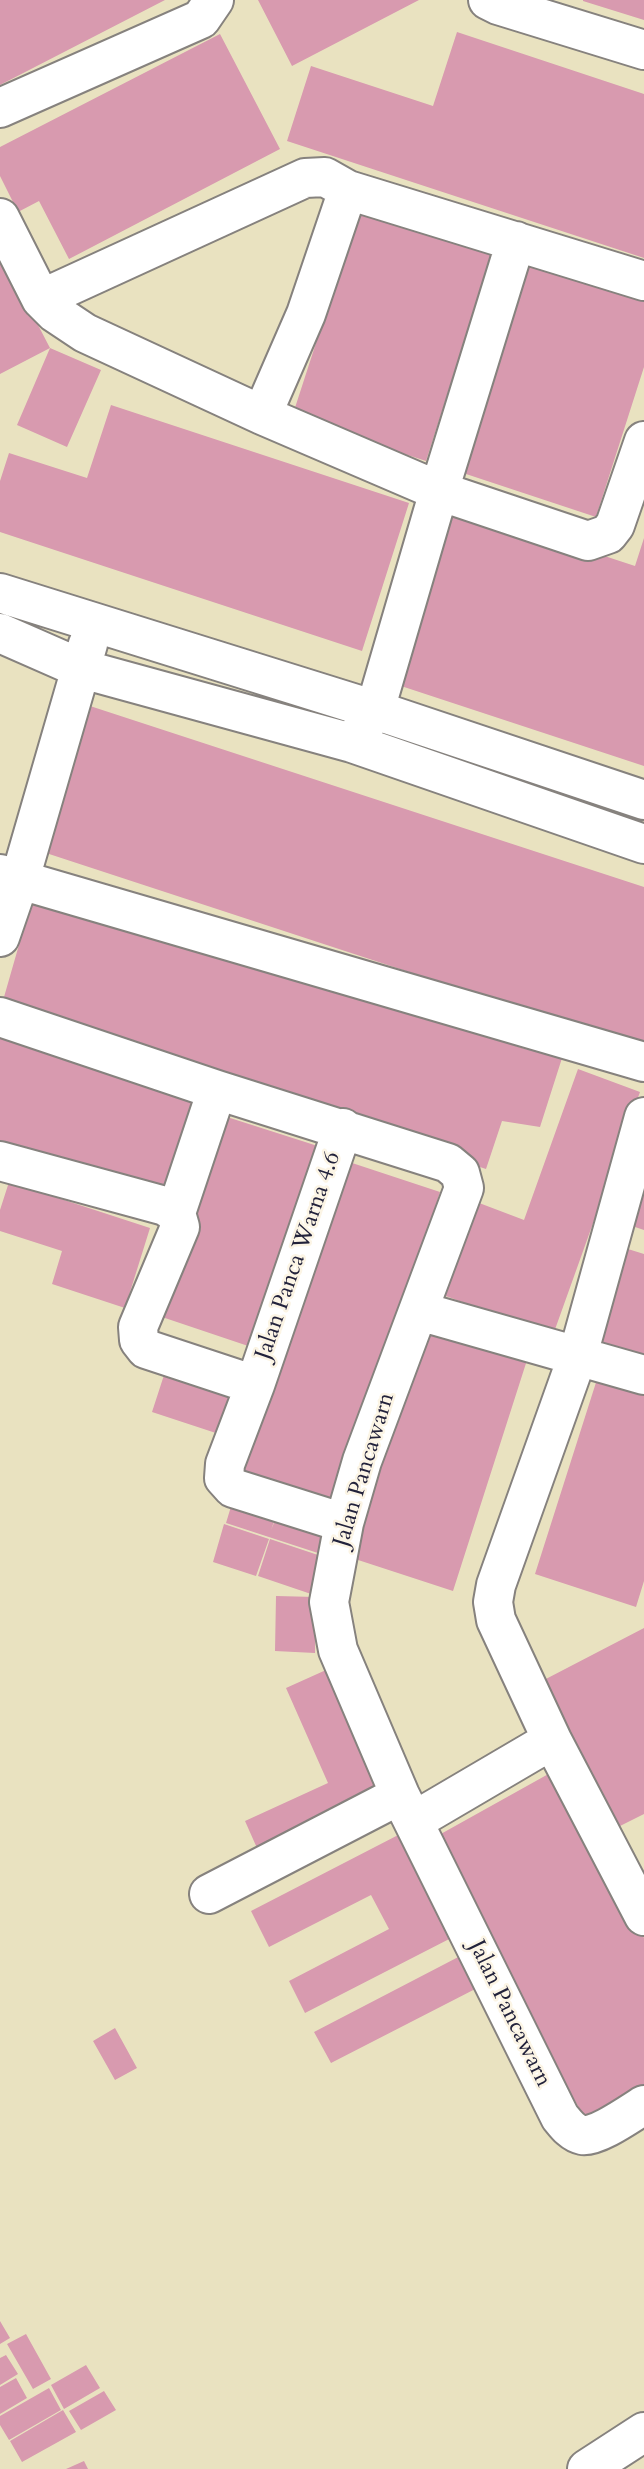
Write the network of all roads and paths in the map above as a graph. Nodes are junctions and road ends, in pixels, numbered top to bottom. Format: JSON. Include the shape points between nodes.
{"nodes":[{"id":1,"x":214,"y":0,"type":"edge"},
{"id":2,"x":488,"y":0,"type":"edge"},
{"id":3,"x":644,"y":50,"type":"edge"},
{"id":4,"x":0,"y":108,"type":"edge"},
{"id":5,"x":348,"y":190,"type":"junction"},
{"id":6,"x":0,"y":218,"type":"edge"},
{"id":7,"x":516,"y":241,"type":"junction"},
{"id":8,"x":644,"y":281,"type":"edge"},
{"id":9,"x":41,"y":299,"type":"junction"},
{"id":10,"x":262,"y":415,"type":"junction"},
{"id":11,"x":644,"y":441,"type":"edge"},
{"id":12,"x":439,"y":491,"type":"junction"},
{"id":13,"x":0,"y":593,"type":"edge"},
{"id":14,"x":93,"y":624,"type":"junction"},
{"id":15,"x":0,"y":633,"type":"edge"},
{"id":16,"x":82,"y":668,"type":"junction"},
{"id":17,"x":375,"y":710,"type":"junction"},
{"id":18,"x":352,"y":743,"type":"junction"},
{"id":19,"x":644,"y":800,"type":"edge"},
{"id":20,"x":644,"y":844,"type":"edge"},
{"id":21,"x":10,"y":876,"type":"edge"},
{"id":22,"x":0,"y":937,"type":"edge"},
{"id":23,"x":0,"y":1017,"type":"edge"},
{"id":24,"x":644,"y":1062,"type":"edge"},
{"id":25,"x":217,"y":1090,"type":"junction"},
{"id":26,"x":644,"y":1117,"type":"edge"},
{"id":27,"x":343,"y":1128,"type":"junction"},
{"id":28,"x":0,"y":1161,"type":"edge"},
{"id":29,"x":176,"y":1213,"type":"junction"},
{"id":30,"x":419,"y":1311,"type":"junction"},
{"id":31,"x":578,"y":1355,"type":"junction"},
{"id":32,"x":644,"y":1375,"type":"edge"},
{"id":33,"x":255,"y":1385,"type":"junction"},
{"id":34,"x":344,"y":1523,"type":"junction"},
{"id":35,"x":552,"y":1740,"type":"junction"},
{"id":36,"x":407,"y":1808,"type":"junction"},
{"id":37,"x":209,"y":1894,"type":"dead end"},
{"id":38,"x":644,"y":1916,"type":"edge"},
{"id":39,"x":644,"y":2105,"type":"edge"},
{"id":40,"x":644,"y":2432,"type":"edge"},
{"id":41,"x":594,"y":2467,"type":"edge"}],
"edges":[{"from":1,"to":4,"type":"street","via":[[201,19]]},
{"from":2,"to":3,"type":"street"},
{"from":5,"to":7,"type":"street"},
{"from":5,"to":9,"type":"street","via":[[325,177],[305,178]]},
{"from":5,"to":10,"type":"street","via":[[306,314]]},
{"from":6,"to":9,"type":"street"},
{"from":7,"to":8,"type":"street"},
{"from":7,"to":12,"type":"street"},
{"from":9,"to":10,"type":"street","via":[[85,333]]},
{"from":10,"to":12,"type":"street"},
{"from":11,"to":12,"type":"street","via":[[615,525],[608,534],[588,541]]},
{"from":12,"to":17,"type":"street"},
{"from":13,"to":14,"type":"street"},
{"from":14,"to":16,"type":"street"},
{"from":14,"to":17,"type":"street"},
{"from":15,"to":16,"type":"street"},
{"from":16,"to":18,"type":"street"},
{"from":16,"to":21,"type":"street"},
{"from":17,"to":18,"type":"street"},
{"from":17,"to":19,"type":"street"},
{"from":18,"to":20,"type":"street"},
{"from":21,"to":22,"type":"street"},
{"from":21,"to":24,"type":"street"},
{"from":23,"to":25,"type":"street","name":"Jalan Pancawarn"},
{"from":25,"to":27,"type":"street","name":"Jalan Pancawarn"},
{"from":25,"to":29,"type":"street"},
{"from":26,"to":31,"type":"street"},
{"from":27,"to":30,"type":"street","name":"Jalan Pancawarn","via":[[448,1163],[460,1173],[464,1188]]},
{"from":27,"to":33,"type":"street","name":"Jalan Panca Warna 4.6"},
{"from":28,"to":29,"type":"street","via":[[165,1206]]},
{"from":29,"to":33,"type":"street","via":[[180,1227],[138,1327],[139,1340],[146,1349]]},
{"from":30,"to":31,"type":"street"},
{"from":30,"to":34,"type":"street","name":"Jalan Pancawarn","via":[[362,1461]]},
{"from":31,"to":32,"type":"street"},
{"from":31,"to":35,"type":"street","via":[[493,1602],[496,1620]]},
{"from":33,"to":34,"type":"street","name":"Jalan Panca Warna 4.6","via":[[224,1478],[233,1488]]},
{"from":34,"to":36,"type":"street","name":"Jalan Pancawarn","via":[[328,1602],[332,1626],[338,1650]]},
{"from":35,"to":36,"type":"street"},
{"from":35,"to":38,"type":"street"},
{"from":36,"to":37,"type":"street"},
{"from":36,"to":39,"type":"street","name":"Jalan Pancawarn","via":[[560,2117],[584,2135]]},
{"from":40,"to":41,"type":"street"}]}
